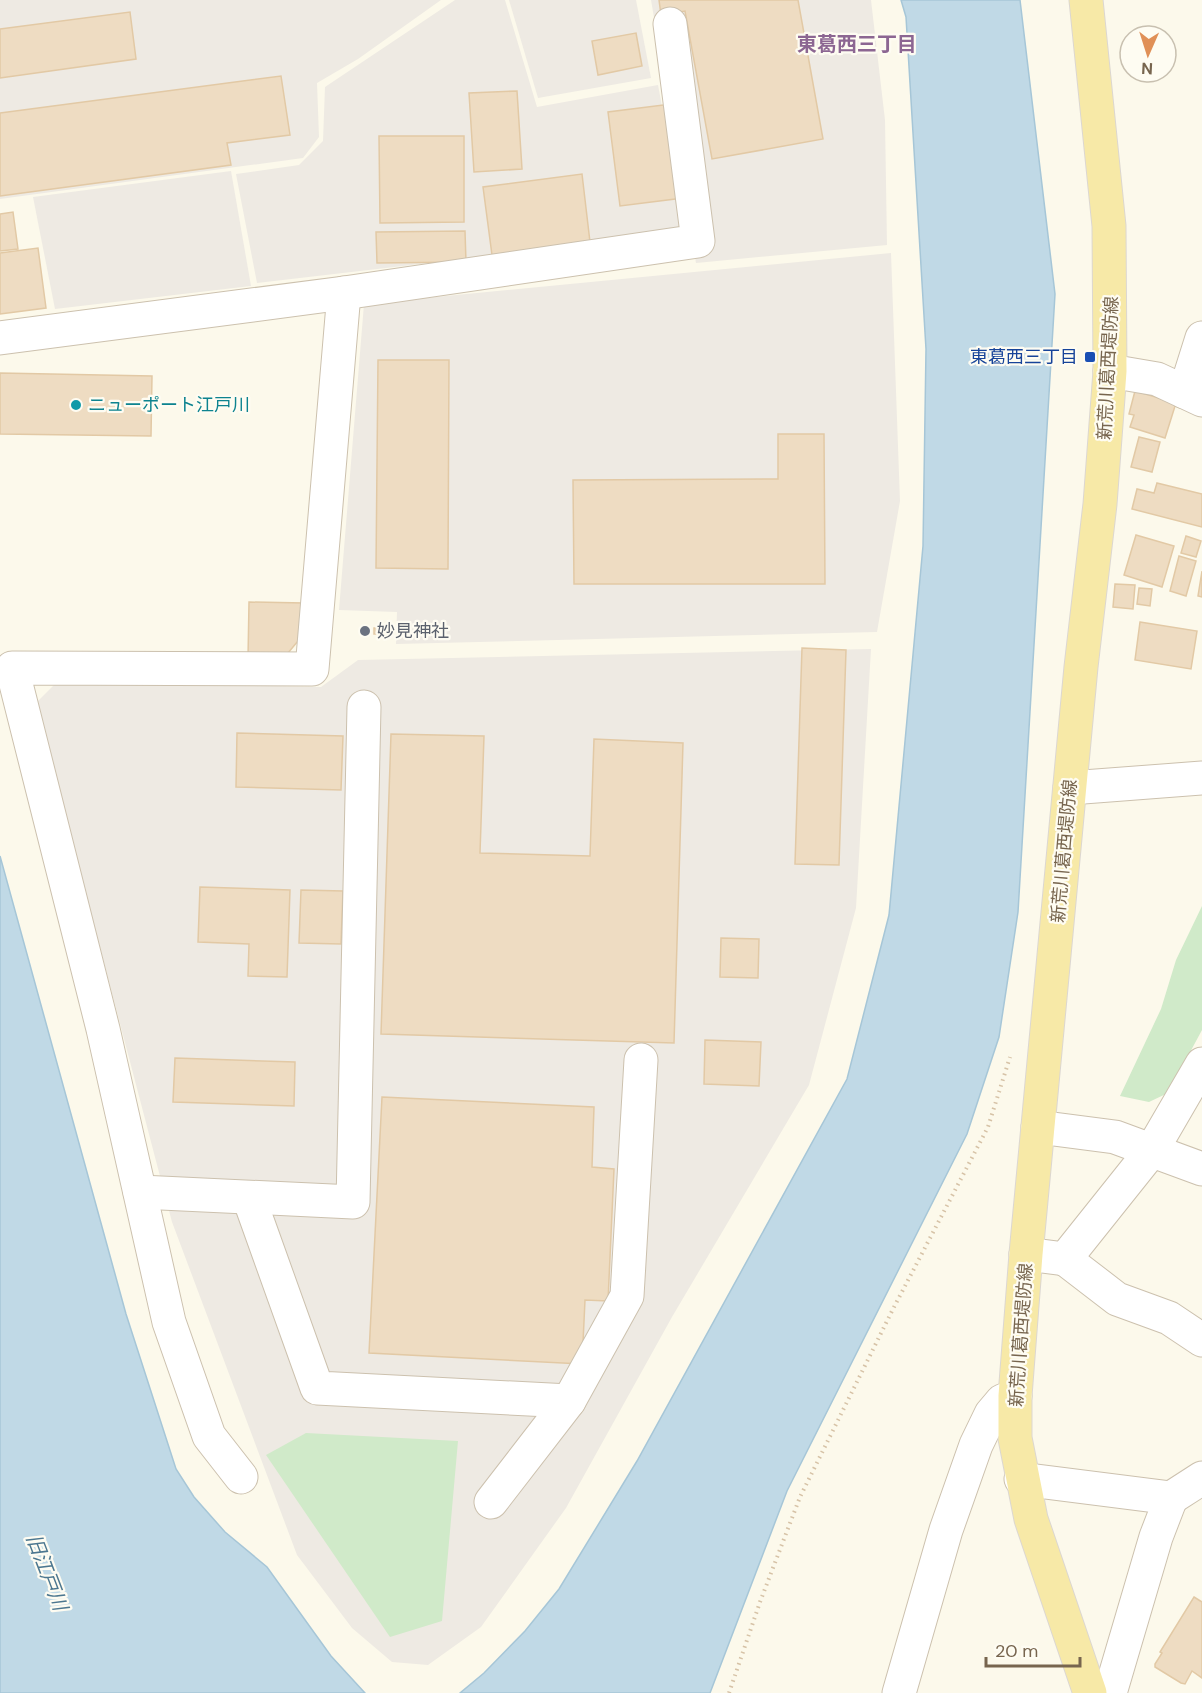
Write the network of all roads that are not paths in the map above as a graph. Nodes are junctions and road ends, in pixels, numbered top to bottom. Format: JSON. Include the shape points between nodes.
{"nodes":[{"id":1,"x":1086,"y":0,"type":"edge"},
{"id":2,"x":670,"y":24,"type":"dead end"},
{"id":3,"x":344,"y":292,"type":"junction"},
{"id":4,"x":0,"y":338,"type":"edge"},
{"id":5,"x":1202,"y":338,"type":"edge"},
{"id":6,"x":1110,"y":371,"type":"junction"},
{"id":7,"x":1193,"y":396,"type":"edge"},
{"id":8,"x":364,"y":707,"type":"dead end"},
{"id":9,"x":1202,"y":778,"type":"edge"},
{"id":10,"x":1070,"y":788,"type":"junction"},
{"id":11,"x":641,"y":1060,"type":"dead end"},
{"id":12,"x":1202,"y":1064,"type":"edge"},
{"id":13,"x":1038,"y":1127,"type":"junction"},
{"id":14,"x":1152,"y":1150,"type":"junction"},
{"id":15,"x":1202,"y":1169,"type":"edge"},
{"id":16,"x":140,"y":1192,"type":"junction"},
{"id":17,"x":249,"y":1198,"type":"junction"},
{"id":18,"x":1026,"y":1254,"type":"junction"},
{"id":19,"x":1065,"y":1259,"type":"junction"},
{"id":20,"x":1202,"y":1340,"type":"edge"},
{"id":21,"x":1015,"y":1396,"type":"junction"},
{"id":22,"x":569,"y":1401,"type":"junction"},
{"id":23,"x":241,"y":1477,"type":"dead end"},
{"id":24,"x":1021,"y":1479,"type":"junction"},
{"id":25,"x":1202,"y":1479,"type":"edge"},
{"id":26,"x":1171,"y":1498,"type":"junction"},
{"id":27,"x":491,"y":1502,"type":"dead end"},
{"id":28,"x":899,"y":1693,"type":"edge"},
{"id":29,"x":1090,"y":1693,"type":"edge"},
{"id":30,"x":1110,"y":1693,"type":"edge"}],
"edges":[{"from":1,"to":6,"type":"main road","name":"新荒川葛西堤防線","via":[[1109,226]]},
{"from":2,"to":3,"type":"street","via":[[698,241]]},
{"from":3,"to":4,"type":"street"},
{"from":3,"to":16,"type":"street","via":[[312,669],[12,668]]},
{"from":5,"to":7,"type":"street"},
{"from":6,"to":7,"type":"street","via":[[1157,379]]},
{"from":6,"to":10,"type":"main road","name":"新荒川葛西堤防線","via":[[1101,504]]},
{"from":8,"to":17,"type":"street","via":[[353,1202]]},
{"from":9,"to":10,"type":"street"},
{"from":10,"to":13,"type":"main road","name":"新荒川葛西堤防線"},
{"from":11,"to":22,"type":"street","via":[[627,1296]]},
{"from":12,"to":14,"type":"street"},
{"from":13,"to":14,"type":"street","via":[[1115,1137]]},
{"from":13,"to":18,"type":"main road","name":"新荒川葛西堤防線"},
{"from":14,"to":15,"type":"street"},
{"from":14,"to":19,"type":"street"},
{"from":16,"to":17,"type":"street"},
{"from":16,"to":23,"type":"street","via":[[169,1322],[209,1436]]},
{"from":17,"to":22,"type":"street","via":[[317,1388]]},
{"from":18,"to":19,"type":"street"},
{"from":18,"to":21,"type":"main road","name":"新荒川葛西堤防線"},
{"from":19,"to":20,"type":"street","via":[[1117,1299],[1169,1318]]},
{"from":21,"to":24,"type":"main road","name":"新荒川葛西堤防線","via":[[1015,1438]]},
{"from":21,"to":28,"type":"street","via":[[1002,1401],[991,1414],[976,1445],[946,1530]]},
{"from":22,"to":27,"type":"street"},
{"from":24,"to":26,"type":"street"},
{"from":24,"to":29,"type":"main road","name":"新荒川葛西堤防線"},
{"from":25,"to":26,"type":"street"},
{"from":26,"to":30,"type":"street"}]}
